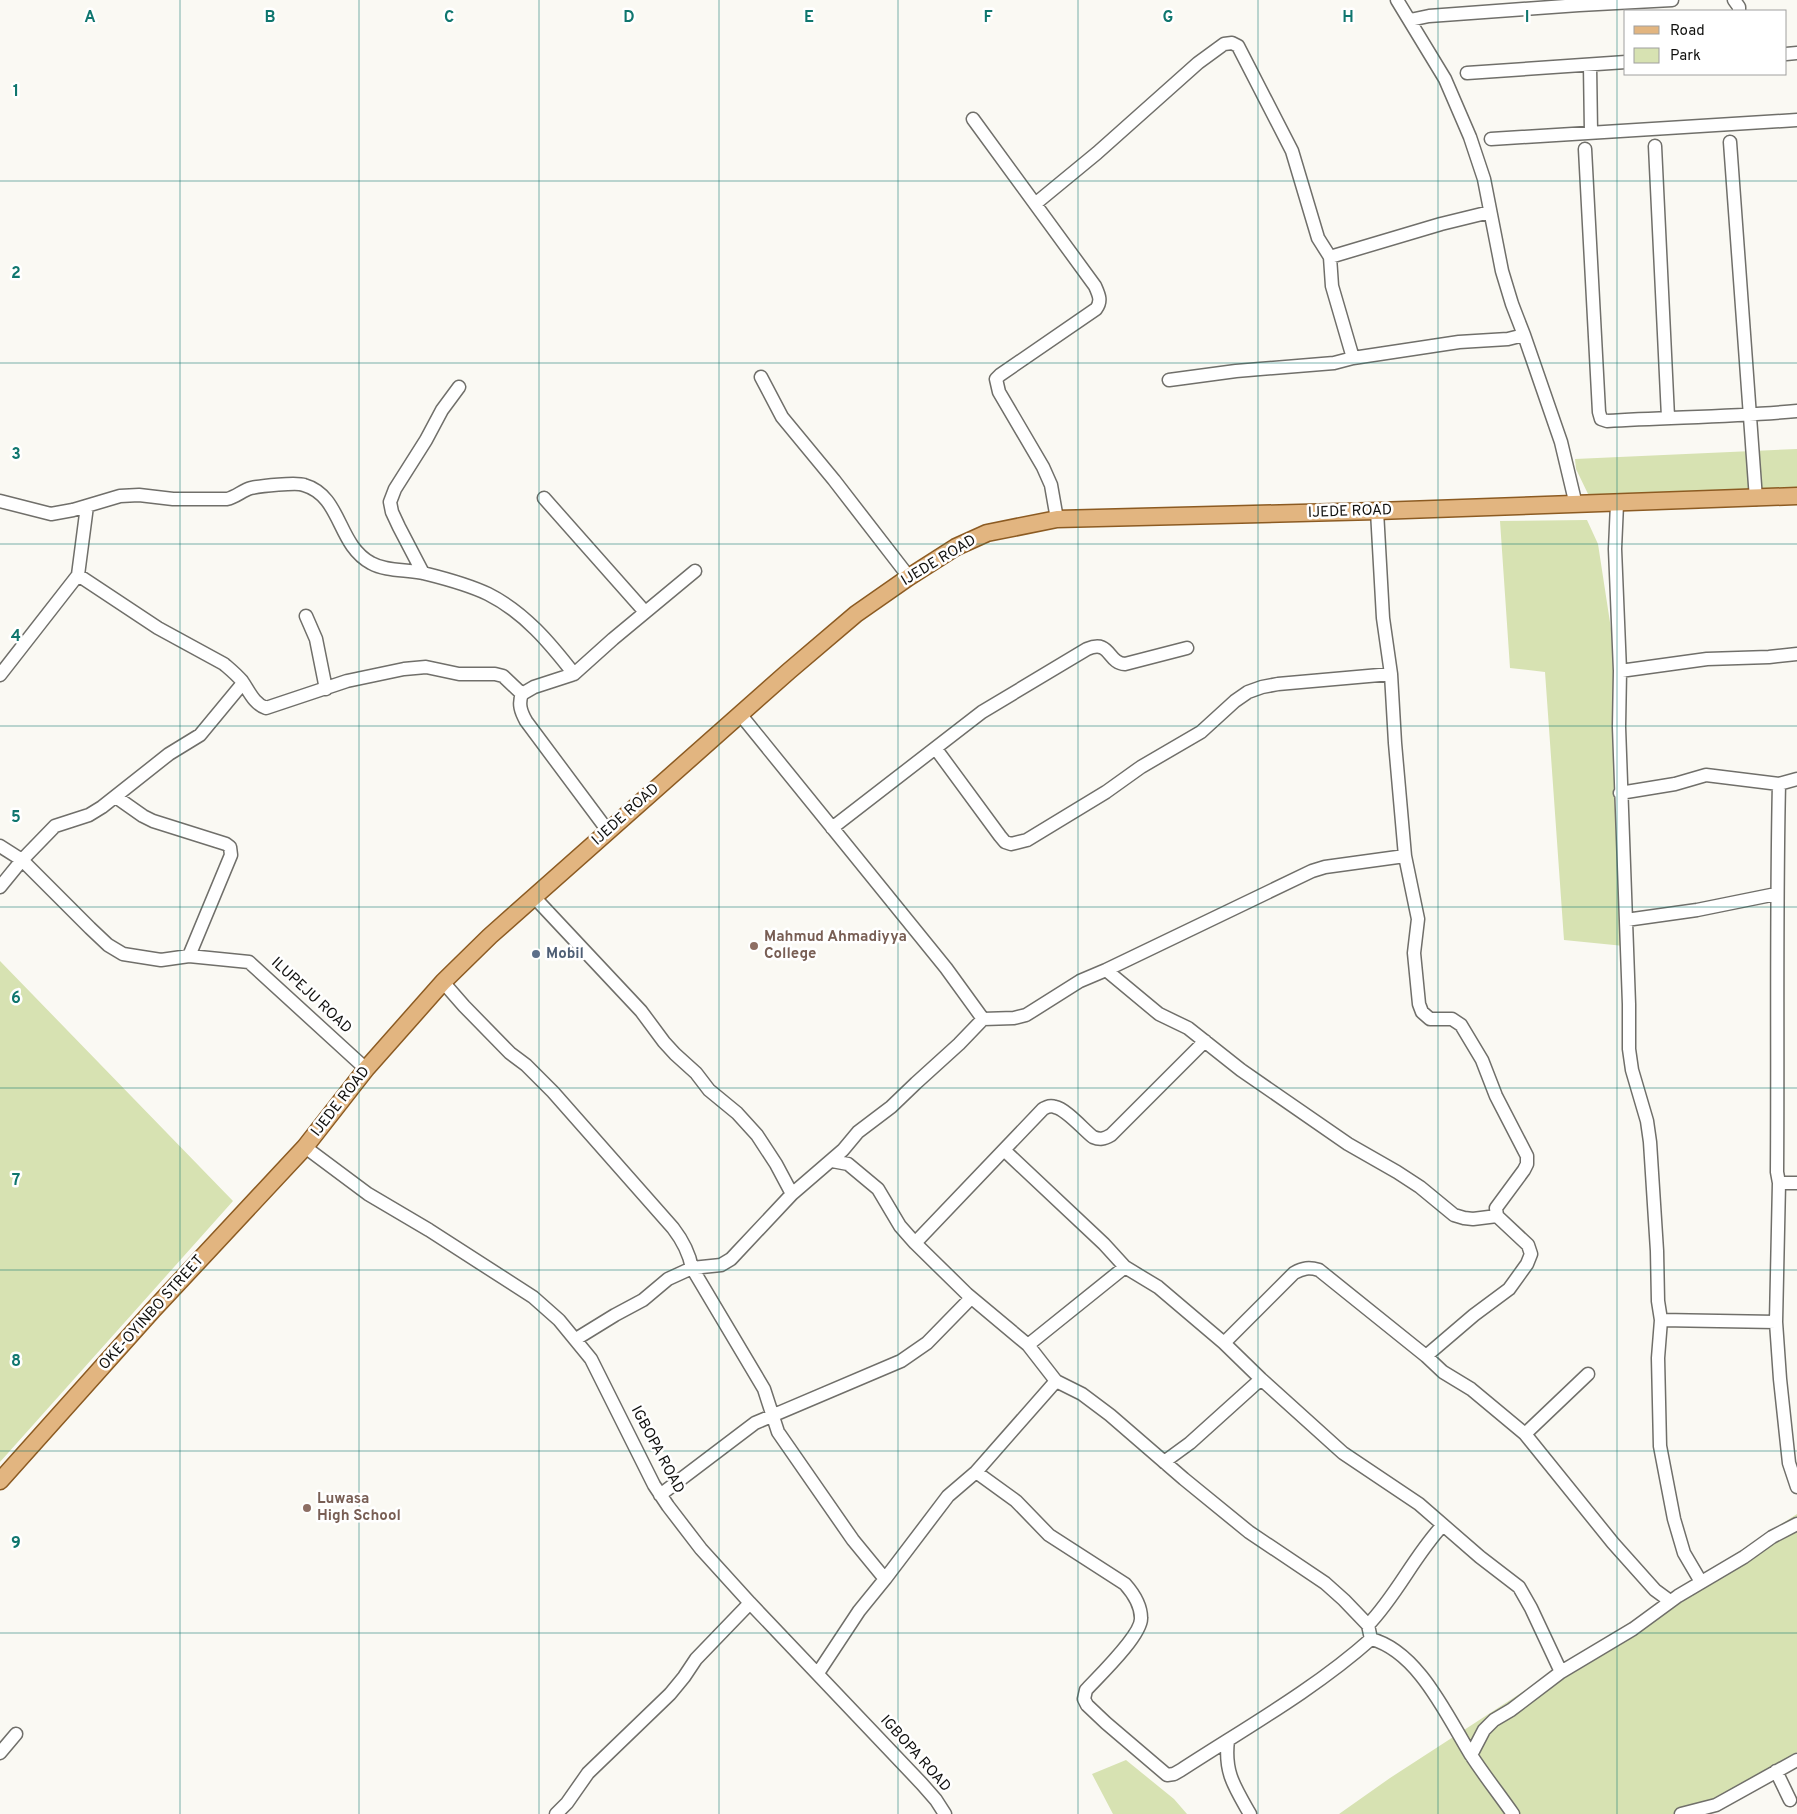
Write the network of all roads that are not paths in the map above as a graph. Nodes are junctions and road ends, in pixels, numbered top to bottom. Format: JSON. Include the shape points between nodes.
{"nodes":[{"id":1,"x":1397,"y":0,"type":"edge"},
{"id":2,"x":1672,"y":0,"type":"edge"},
{"id":3,"x":1410,"y":20,"type":"junction"},
{"id":4,"x":1624,"y":62,"type":"edge"},
{"id":5,"x":1590,"y":65,"type":"junction"},
{"id":6,"x":1468,"y":73,"type":"dead end"},
{"id":7,"x":973,"y":119,"type":"dead end"},
{"id":8,"x":1797,"y":120,"type":"edge"},
{"id":9,"x":1592,"y":132,"type":"junction"},
{"id":10,"x":1492,"y":139,"type":"dead end"},
{"id":11,"x":1730,"y":142,"type":"dead end"},
{"id":12,"x":1655,"y":146,"type":"dead end"},
{"id":13,"x":1585,"y":149,"type":"dead end"},
{"id":14,"x":1035,"y":204,"type":"junction"},
{"id":15,"x":1490,"y":212,"type":"junction"},
{"id":16,"x":1330,"y":257,"type":"junction"},
{"id":17,"x":1524,"y":335,"type":"junction"},
{"id":18,"x":1353,"y":358,"type":"junction"},
{"id":19,"x":760,"y":377,"type":"dead end"},
{"id":20,"x":1169,"y":380,"type":"dead end"},
{"id":21,"x":459,"y":387,"type":"dead end"},
{"id":22,"x":1797,"y":411,"type":"edge"},
{"id":23,"x":1749,"y":416,"type":"junction"},
{"id":24,"x":1668,"y":417,"type":"junction"},
{"id":25,"x":1797,"y":496,"type":"edge"},
{"id":26,"x":544,"y":498,"type":"dead end"},
{"id":27,"x":1756,"y":499,"type":"junction"},
{"id":28,"x":0,"y":501,"type":"edge"},
{"id":29,"x":1617,"y":504,"type":"junction"},
{"id":30,"x":1576,"y":505,"type":"junction"},
{"id":31,"x":86,"y":506,"type":"junction"},
{"id":32,"x":1377,"y":511,"type":"junction"},
{"id":33,"x":1057,"y":519,"type":"junction"},
{"id":34,"x":695,"y":571,"type":"dead end"},
{"id":35,"x":423,"y":573,"type":"junction"},
{"id":36,"x":78,"y":575,"type":"junction"},
{"id":37,"x":909,"y":577,"type":"junction"},
{"id":38,"x":644,"y":612,"type":"junction"},
{"id":39,"x":306,"y":616,"type":"dead end"},
{"id":40,"x":1187,"y":648,"type":"dead end"},
{"id":41,"x":1797,"y":654,"type":"edge"},
{"id":42,"x":1620,"y":671,"type":"junction"},
{"id":43,"x":574,"y":674,"type":"junction"},
{"id":44,"x":1391,"y":674,"type":"junction"},
{"id":45,"x":0,"y":675,"type":"edge"},
{"id":46,"x":244,"y":683,"type":"junction"},
{"id":47,"x":326,"y":689,"type":"junction"},
{"id":48,"x":522,"y":694,"type":"junction"},
{"id":49,"x":740,"y":714,"type":"junction"},
{"id":50,"x":936,"y":749,"type":"junction"},
{"id":51,"x":1797,"y":779,"type":"edge"},
{"id":52,"x":1779,"y":784,"type":"junction"},
{"id":53,"x":1620,"y":793,"type":"junction"},
{"id":54,"x":116,"y":797,"type":"junction"},
{"id":55,"x":832,"y":828,"type":"junction"},
{"id":56,"x":608,"y":831,"type":"junction"},
{"id":57,"x":0,"y":846,"type":"edge"},
{"id":58,"x":1405,"y":856,"type":"junction"},
{"id":59,"x":22,"y":860,"type":"junction"},
{"id":60,"x":0,"y":887,"type":"edge"},
{"id":61,"x":1776,"y":894,"type":"junction"},
{"id":62,"x":534,"y":898,"type":"junction"},
{"id":63,"x":1626,"y":920,"type":"junction"},
{"id":64,"x":189,"y":956,"type":"junction"},
{"id":65,"x":1106,"y":970,"type":"junction"},
{"id":66,"x":444,"y":982,"type":"junction"},
{"id":67,"x":983,"y":1018,"type":"junction"},
{"id":68,"x":1205,"y":1041,"type":"junction"},
{"id":69,"x":366,"y":1070,"type":"junction"},
{"id":70,"x":305,"y":1147,"type":"junction"},
{"id":71,"x":843,"y":1150,"type":"junction"},
{"id":72,"x":1004,"y":1150,"type":"junction"},
{"id":73,"x":832,"y":1161,"type":"junction"},
{"id":74,"x":848,"y":1164,"type":"junction"},
{"id":75,"x":1797,"y":1183,"type":"edge"},
{"id":76,"x":1779,"y":1184,"type":"junction"},
{"id":77,"x":792,"y":1194,"type":"junction"},
{"id":78,"x":1497,"y":1216,"type":"junction"},
{"id":79,"x":915,"y":1243,"type":"junction"},
{"id":80,"x":1125,"y":1267,"type":"junction"},
{"id":81,"x":692,"y":1268,"type":"junction"},
{"id":82,"x":971,"y":1298,"type":"junction"},
{"id":83,"x":1660,"y":1320,"type":"junction"},
{"id":84,"x":1776,"y":1322,"type":"junction"},
{"id":85,"x":576,"y":1339,"type":"junction"},
{"id":86,"x":1224,"y":1343,"type":"junction"},
{"id":87,"x":1028,"y":1345,"type":"junction"},
{"id":88,"x":1426,"y":1356,"type":"junction"},
{"id":89,"x":1588,"y":1374,"type":"dead end"},
{"id":90,"x":1261,"y":1379,"type":"junction"},
{"id":91,"x":1056,"y":1381,"type":"junction"},
{"id":92,"x":773,"y":1416,"type":"junction"},
{"id":93,"x":1525,"y":1434,"type":"junction"},
{"id":94,"x":1164,"y":1462,"type":"junction"},
{"id":95,"x":976,"y":1472,"type":"junction"},
{"id":96,"x":0,"y":1481,"type":"edge"},
{"id":97,"x":1797,"y":1487,"type":"edge"},
{"id":98,"x":660,"y":1494,"type":"junction"},
{"id":99,"x":1443,"y":1524,"type":"junction"},
{"id":100,"x":1797,"y":1524,"type":"edge"},
{"id":101,"x":885,"y":1579,"type":"junction"},
{"id":102,"x":1700,"y":1582,"type":"junction"},
{"id":103,"x":1670,"y":1601,"type":"junction"},
{"id":104,"x":750,"y":1603,"type":"junction"},
{"id":105,"x":1368,"y":1625,"type":"junction"},
{"id":106,"x":1371,"y":1639,"type":"junction"},
{"id":107,"x":1562,"y":1672,"type":"junction"},
{"id":108,"x":818,"y":1673,"type":"junction"},
{"id":109,"x":16,"y":1734,"type":"dead end"},
{"id":110,"x":1228,"y":1740,"type":"junction"},
{"id":111,"x":0,"y":1753,"type":"edge"},
{"id":112,"x":1471,"y":1755,"type":"junction"},
{"id":113,"x":1797,"y":1760,"type":"edge"},
{"id":114,"x":1776,"y":1771,"type":"junction"},
{"id":115,"x":1790,"y":1800,"type":"dead end"},
{"id":116,"x":556,"y":1814,"type":"edge"},
{"id":117,"x":945,"y":1814,"type":"edge"},
{"id":118,"x":1250,"y":1814,"type":"edge"},
{"id":119,"x":1513,"y":1814,"type":"edge"},
{"id":120,"x":1681,"y":1814,"type":"edge"}],
"edges":[{"from":1,"to":3,"type":"street"},
{"from":2,"to":3,"type":"street","via":[[1580,4]]},
{"from":3,"to":15,"type":"street","via":[[1445,79],[1470,136],[1484,179]]},
{"from":4,"to":5,"type":"street"},
{"from":5,"to":6,"type":"street"},
{"from":5,"to":9,"type":"street"},
{"from":7,"to":14,"type":"street"},
{"from":8,"to":9,"type":"street"},
{"from":9,"to":10,"type":"street"},
{"from":11,"to":23,"type":"street"},
{"from":12,"to":24,"type":"street"},
{"from":13,"to":24,"type":"street","via":[[1601,419]]},
{"from":14,"to":16,"type":"street","via":[[1198,63],[1224,44],[1232,43],[1243,53],[1292,150],[1318,238]]},
{"from":14,"to":33,"type":"street","via":[[1100,296],[1096,309],[996,379],[999,392],[1051,485]]},
{"from":15,"to":16,"type":"street"},
{"from":15,"to":17,"type":"street","via":[[1502,271]]},
{"from":16,"to":18,"type":"street","via":[[1332,286]]},
{"from":17,"to":18,"type":"street"},
{"from":17,"to":30,"type":"street","via":[[1561,442]]},
{"from":18,"to":20,"type":"street","via":[[1334,363]]},
{"from":19,"to":37,"type":"street","via":[[782,417]]},
{"from":21,"to":35,"type":"street","via":[[442,410],[390,502]]},
{"from":22,"to":23,"type":"street"},
{"from":23,"to":24,"type":"street"},
{"from":23,"to":27,"type":"street"},
{"from":25,"to":27,"type":"main road","name":"IJEDE ROAD"},
{"from":26,"to":38,"type":"street"},
{"from":27,"to":29,"type":"main road","name":"IJEDE ROAD"},
{"from":28,"to":31,"type":"street","via":[[51,514]]},
{"from":29,"to":30,"type":"main road","name":"IJEDE ROAD"},
{"from":29,"to":42,"type":"street","via":[[1615,549]]},
{"from":30,"to":32,"type":"main road","name":"IJEDE ROAD"},
{"from":31,"to":35,"type":"street","via":[[120,496],[139,495],[227,499],[250,488],[303,484],[328,499],[349,542],[370,563]]},
{"from":31,"to":36,"type":"street"},
{"from":32,"to":33,"type":"main road","name":"IJEDE ROAD"},
{"from":32,"to":44,"type":"street","via":[[1383,618]]},
{"from":33,"to":37,"type":"main road","name":"IJEDE ROAD","via":[[987,533],[956,547]]},
{"from":34,"to":38,"type":"street"},
{"from":35,"to":43,"type":"street","via":[[488,594],[512,609],[551,644]]},
{"from":36,"to":45,"type":"street"},
{"from":36,"to":46,"type":"street","via":[[158,628],[224,664]]},
{"from":37,"to":49,"type":"main road","name":"IJEDE ROAD","via":[[856,614]]},
{"from":38,"to":43,"type":"street"},
{"from":39,"to":47,"type":"street","via":[[316,639]]},
{"from":40,"to":50,"type":"street","via":[[1126,664],[1116,660],[1102,646],[1087,648],[982,712]]},
{"from":41,"to":42,"type":"street","via":[[1707,659]]},
{"from":42,"to":53,"type":"street"},
{"from":43,"to":48,"type":"street"},
{"from":44,"to":50,"type":"street","via":[[1278,684],[1248,692],[1200,732],[1027,840],[1011,844],[1000,836]]},
{"from":44,"to":58,"type":"street"},
{"from":46,"to":47,"type":"street","via":[[256,702],[266,708]]},
{"from":46,"to":54,"type":"street","via":[[200,735],[169,754]]},
{"from":47,"to":48,"type":"street","via":[[347,681],[426,667],[458,674],[503,676]]},
{"from":48,"to":56,"type":"street","via":[[521,711],[526,722]]},
{"from":49,"to":55,"type":"street"},
{"from":49,"to":56,"type":"main road","name":"IJEDE ROAD"},
{"from":50,"to":55,"type":"street"},
{"from":51,"to":52,"type":"street"},
{"from":52,"to":53,"type":"street","via":[[1706,775]]},
{"from":52,"to":61,"type":"street"},
{"from":53,"to":63,"type":"street"},
{"from":54,"to":59,"type":"street","via":[[89,815],[55,826]]},
{"from":54,"to":64,"type":"street","via":[[153,821],[230,847],[231,855]]},
{"from":55,"to":67,"type":"street"},
{"from":56,"to":62,"type":"main road","name":"IJEDE ROAD"},
{"from":57,"to":59,"type":"street","name":"ILUPEJU ROAD"},
{"from":58,"to":65,"type":"street","via":[[1312,871]]},
{"from":58,"to":78,"type":"street","via":[[1418,919],[1414,953],[1422,1012],[1430,1019],[1452,1019],[1461,1025],[1482,1060],[1496,1096],[1527,1156],[1524,1170],[1496,1208]]},
{"from":59,"to":60,"type":"street"},
{"from":59,"to":64,"type":"street","name":"ILUPEJU ROAD","via":[[96,934],[122,954],[161,960]]},
{"from":61,"to":63,"type":"street"},
{"from":61,"to":76,"type":"street"},
{"from":62,"to":66,"type":"main road","name":"IJEDE ROAD"},
{"from":62,"to":77,"type":"street","via":[[641,1011],[664,1042],[709,1090],[737,1112],[757,1135]]},
{"from":63,"to":83,"type":"street","via":[[1629,1049],[1649,1135]]},
{"from":64,"to":69,"type":"street","name":"ILUPEJU ROAD","via":[[249,962]]},
{"from":65,"to":67,"type":"street","via":[[1080,981],[1026,1015]]},
{"from":65,"to":68,"type":"street","via":[[1159,1014],[1188,1028]]},
{"from":66,"to":69,"type":"main road","name":"IJEDE ROAD"},
{"from":66,"to":81,"type":"street","via":[[510,1053],[547,1086],[673,1228],[685,1245]]},
{"from":67,"to":71,"type":"street","via":[[891,1107],[858,1132]]},
{"from":68,"to":72,"type":"street","via":[[1104,1139],[1093,1137],[1061,1110],[1048,1106]]},
{"from":68,"to":78,"type":"street","via":[[1348,1144],[1420,1187],[1454,1215],[1473,1219]]},
{"from":69,"to":70,"type":"main road","name":"IJEDE ROAD"},
{"from":70,"to":85,"type":"street","name":"IGBOPA ROAD","via":[[368,1194],[533,1297]]},
{"from":70,"to":96,"type":"main road","name":"OKE-OYINBO STREET","via":[[159,1303]]},
{"from":71,"to":73,"type":"street"},
{"from":71,"to":74,"type":"street"},
{"from":72,"to":79,"type":"street"},
{"from":72,"to":80,"type":"street"},
{"from":73,"to":74,"type":"street"},
{"from":73,"to":77,"type":"street"},
{"from":74,"to":79,"type":"street","via":[[878,1189],[900,1226]]},
{"from":75,"to":76,"type":"street"},
{"from":76,"to":84,"type":"street"},
{"from":77,"to":81,"type":"street","via":[[731,1259],[721,1265]]},
{"from":78,"to":88,"type":"street","via":[[1528,1244],[1527,1264],[1509,1289]]},
{"from":79,"to":82,"type":"street"},
{"from":80,"to":86,"type":"street","via":[[1158,1287]]},
{"from":80,"to":87,"type":"street"},
{"from":81,"to":85,"type":"street","via":[[668,1279],[643,1300]]},
{"from":81,"to":92,"type":"street","via":[[764,1389]]},
{"from":82,"to":87,"type":"street"},
{"from":82,"to":92,"type":"street","via":[[926,1342],[901,1361]]},
{"from":83,"to":84,"type":"street"},
{"from":83,"to":102,"type":"street","via":[[1660,1446],[1674,1519],[1684,1553]]},
{"from":84,"to":97,"type":"street","via":[[1789,1463]]},
{"from":85,"to":98,"type":"street","name":"IGBOPA ROAD","via":[[595,1367]]},
{"from":86,"to":88,"type":"street","via":[[1294,1273],[1309,1267],[1319,1270]]},
{"from":86,"to":90,"type":"street"},
{"from":87,"to":91,"type":"street"},
{"from":88,"to":93,"type":"street"},
{"from":89,"to":93,"type":"street"},
{"from":90,"to":94,"type":"street"},
{"from":90,"to":99,"type":"street","via":[[1343,1453],[1420,1504]]},
{"from":91,"to":94,"type":"street","via":[[1082,1394]]},
{"from":91,"to":95,"type":"street"},
{"from":92,"to":98,"type":"street","via":[[755,1423]]},
{"from":92,"to":101,"type":"street","via":[[778,1432],[853,1540]]},
{"from":93,"to":103,"type":"street","via":[[1613,1544],[1655,1590]]},
{"from":94,"to":105,"type":"street","via":[[1249,1532],[1325,1583]]},
{"from":95,"to":101,"type":"street","via":[[948,1496]]},
{"from":95,"to":110,"type":"street","via":[[1016,1501],[1049,1535],[1125,1584],[1139,1606],[1142,1619],[1136,1635],[1086,1690],[1084,1699],[1088,1706],[1167,1776]]},
{"from":98,"to":104,"type":"street","name":"IGBOPA ROAD","via":[[701,1549]]},
{"from":99,"to":105,"type":"street","via":[[1422,1549],[1386,1605]]},
{"from":99,"to":107,"type":"street","via":[[1519,1587]]},
{"from":100,"to":102,"type":"street"},
{"from":101,"to":108,"type":"street","via":[[859,1611]]},
{"from":102,"to":103,"type":"street"},
{"from":103,"to":107,"type":"street"},
{"from":104,"to":108,"type":"street","name":"IGBOPA ROAD"},
{"from":104,"to":116,"type":"street","via":[[696,1659],[670,1694],[588,1773]]},
{"from":105,"to":106,"type":"street"},
{"from":106,"to":110,"type":"street","via":[[1321,1678]]},
{"from":106,"to":112,"type":"street","via":[[1392,1648],[1418,1672]]},
{"from":107,"to":112,"type":"street","via":[[1489,1725],[1480,1735]]},
{"from":108,"to":117,"type":"street","name":"IGBOPA ROAD","via":[[922,1784]]},
{"from":109,"to":111,"type":"street"},
{"from":110,"to":118,"type":"street","via":[[1227,1769]]},
{"from":112,"to":119,"type":"street"},
{"from":113,"to":114,"type":"street"},
{"from":114,"to":115,"type":"street"},
{"from":114,"to":120,"type":"street","via":[[1716,1805]]}]}
